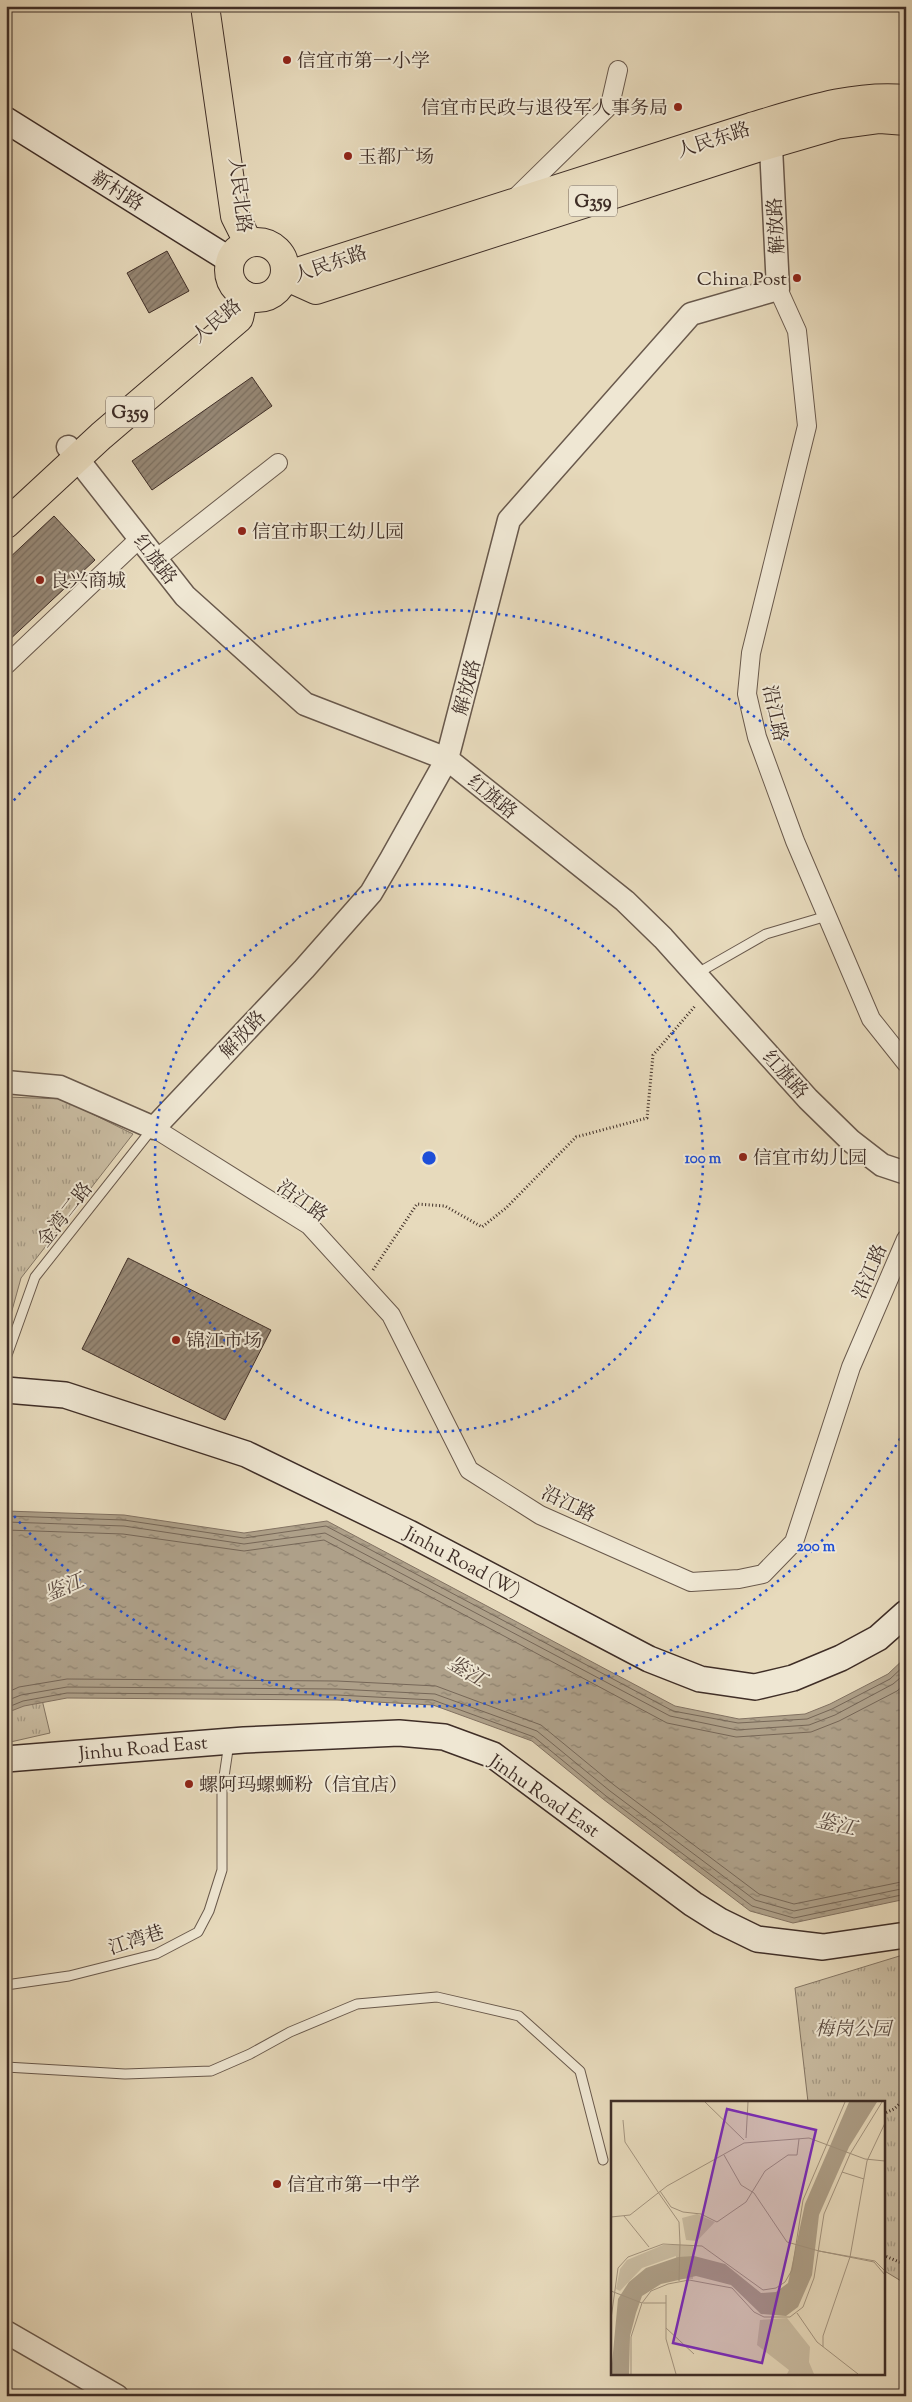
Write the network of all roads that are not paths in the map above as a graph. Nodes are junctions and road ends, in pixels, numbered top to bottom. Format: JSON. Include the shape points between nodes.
{"nodes":[{"id":1,"x":205,"y":6,"type":"edge"},
{"id":2,"x":215,"y":6,"type":"edge"},
{"id":3,"x":618,"y":70,"type":"dead end"},
{"id":4,"x":906,"y":99,"type":"edge"},
{"id":5,"x":6,"y":120,"type":"edge"},
{"id":6,"x":906,"y":121,"type":"edge"},
{"id":7,"x":771,"y":132,"type":"junction"},
{"id":8,"x":508,"y":205,"type":"junction"},
{"id":9,"x":239,"y":251,"type":"junction"},
{"id":10,"x":285,"y":276,"type":"junction"},
{"id":11,"x":778,"y":289,"type":"junction"},
{"id":12,"x":244,"y":295,"type":"junction"},
{"id":13,"x":72,"y":453,"type":"junction"},
{"id":14,"x":278,"y":463,"type":"dead end"},
{"id":15,"x":6,"y":504,"type":"edge"},
{"id":16,"x":6,"y":524,"type":"edge"},
{"id":17,"x":140,"y":538,"type":"junction"},
{"id":18,"x":156,"y":559,"type":"junction"},
{"id":19,"x":6,"y":665,"type":"edge"},
{"id":20,"x":447,"y":758,"type":"junction"},
{"id":21,"x":827,"y":916,"type":"junction"},
{"id":22,"x":703,"y":982,"type":"junction"},
{"id":23,"x":906,"y":1064,"type":"edge"},
{"id":24,"x":6,"y":1082,"type":"edge"},
{"id":25,"x":154,"y":1128,"type":"junction"},
{"id":26,"x":906,"y":1173,"type":"edge"},
{"id":27,"x":906,"y":1240,"type":"edge"},
{"id":28,"x":6,"y":1358,"type":"edge"},
{"id":29,"x":6,"y":1390,"type":"edge"},
{"id":30,"x":906,"y":1613,"type":"edge"},
{"id":31,"x":230,"y":1740,"type":"junction"},
{"id":32,"x":6,"y":1760,"type":"edge"},
{"id":33,"x":906,"y":1935,"type":"edge"},
{"id":34,"x":6,"y":1985,"type":"edge"},
{"id":35,"x":6,"y":2067,"type":"edge"},
{"id":36,"x":604,"y":2160,"type":"dead end"},
{"id":37,"x":6,"y":2332,"type":"edge"},
{"id":38,"x":117,"y":2396,"type":"edge"}],
"edges":[{"from":1,"to":9,"type":"main road","name":"人民北路"},
{"from":2,"to":9,"type":"main road","name":"人民北路"},
{"from":3,"to":8,"type":"street","via":[[610,105]]},
{"from":4,"to":7,"type":"main road","name":"人民东路","number":"G359","via":[[861,98],[831,104]]},
{"from":5,"to":9,"type":"main road","name":"新村路"},
{"from":6,"to":7,"type":"main road","name":"人民东路","number":"G359","via":[[880,118]]},
{"from":7,"to":8,"type":"main road","name":"人民东路","number":"G359"},
{"from":7,"to":10,"type":"main road","name":"人民东路","number":"G359","via":[[316,290]]},
{"from":7,"to":11,"type":"street","name":"解放路"},
{"from":8,"to":10,"type":"main road","name":"人民东路","number":"G359"},
{"from":9,"to":10,"type":"main road","via":[[266,243],[274,247],[284,261]]},
{"from":9,"to":12,"type":"main road","via":[[230,278],[233,286]]},
{"from":10,"to":12,"type":"main road","via":[[280,287],[266,297]]},
{"from":11,"to":20,"type":"street","name":"解放路","via":[[691,314],[510,520]]},
{"from":11,"to":21,"type":"street","name":"沿江路","via":[[797,331],[808,426],[751,653],[747,694],[760,746],[795,842]]},
{"from":12,"to":13,"type":"main road","name":"人民路","number":"G359"},
{"from":13,"to":15,"type":"main road","name":"人民路","number":"G359"},
{"from":13,"to":16,"type":"main road","name":"人民路","number":"G359"},
{"from":13,"to":17,"type":"street","name":"红旗路"},
{"from":14,"to":18,"type":"street"},
{"from":17,"to":18,"type":"street","name":"红旗路"},
{"from":17,"to":19,"type":"street"},
{"from":18,"to":20,"type":"street","name":"红旗路","via":[[186,596],[305,704]]},
{"from":20,"to":22,"type":"street","name":"红旗路","via":[[625,901]]},
{"from":20,"to":25,"type":"street","name":"解放路","via":[[371,893]]},
{"from":21,"to":22,"type":"lane","via":[[766,934]]},
{"from":21,"to":23,"type":"street","name":"沿江路","via":[[871,1019]]},
{"from":22,"to":26,"type":"street","name":"红旗路","via":[[851,1142],[882,1165]]},
{"from":24,"to":25,"type":"street","via":[[60,1087]]},
{"from":25,"to":27,"type":"street","name":"沿江路","via":[[309,1226],[391,1315],[469,1470],[540,1515],[690,1582],[763,1574],[794,1542],[851,1367]]},
{"from":25,"to":28,"type":"lane","name":"金湾二路","via":[[35,1278]]},
{"from":29,"to":30,"type":"main road","name":"Jinhu Road (W)","via":[[64,1395],[246,1454],[409,1533],[649,1659],[700,1679],[755,1687],[794,1678],[878,1638]]},
{"from":31,"to":32,"type":"main road","name":"Jinhu Road East"},
{"from":31,"to":33,"type":"main road","name":"Jinhu Road East","via":[[399,1732],[444,1737],[493,1755],[693,1904],[757,1939],[823,1948]]},
{"from":31,"to":34,"type":"lane","name":"江湾巷","via":[[222,1790],[222,1870],[209,1912],[198,1932],[156,1954],[69,1976]]},
{"from":35,"to":36,"type":"lane","via":[[125,2074],[211,2071],[357,2004],[437,1997],[519,2016],[580,2071]]},
{"from":37,"to":38,"type":"street"}]}
